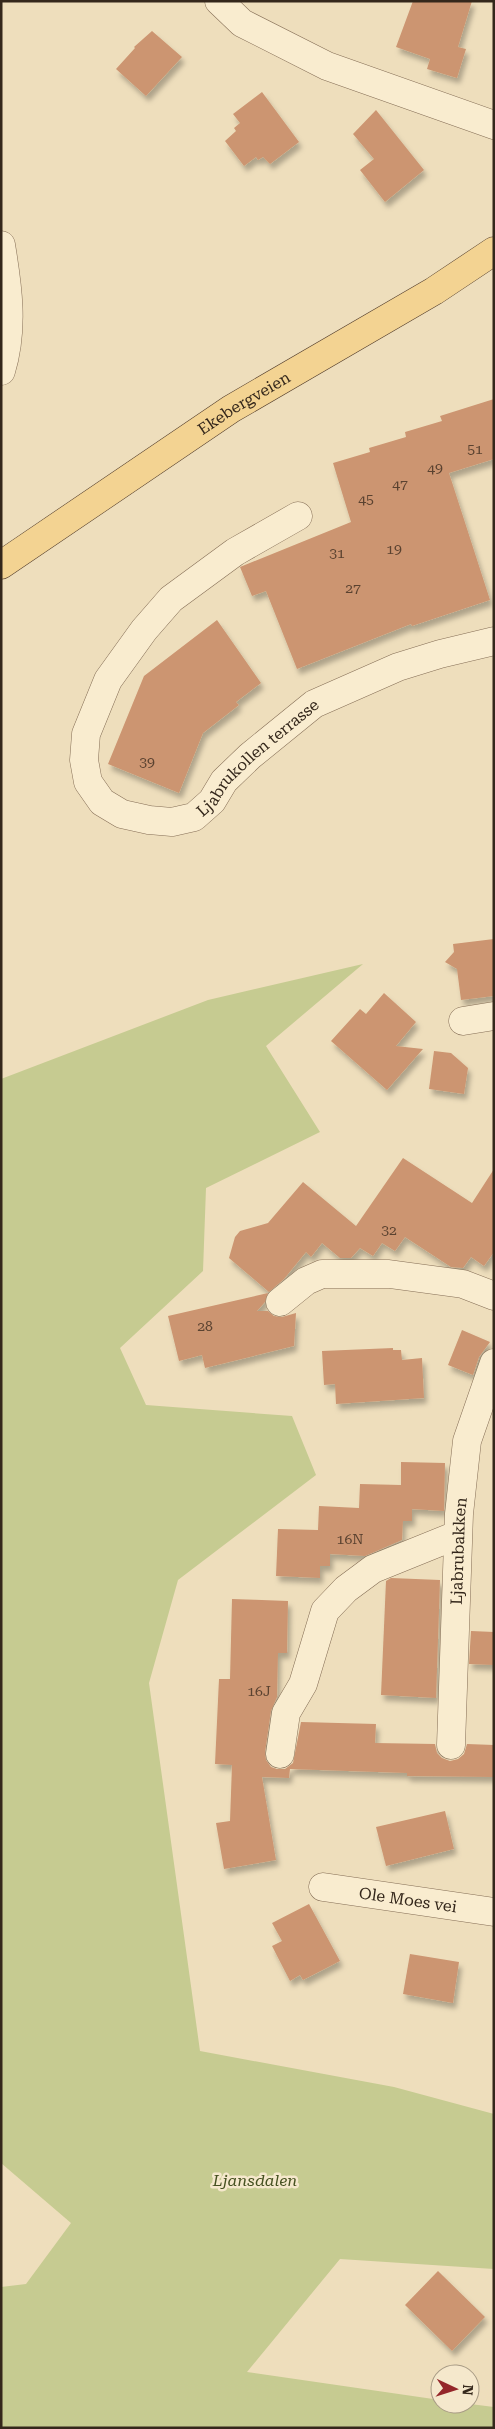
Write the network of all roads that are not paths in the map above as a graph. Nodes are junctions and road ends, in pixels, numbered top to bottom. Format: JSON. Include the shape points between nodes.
{"nodes":[{"id":1,"x":219,"y":1,"type":"edge"},
{"id":2,"x":494,"y":125,"type":"edge"},
{"id":3,"x":1,"y":245,"type":"edge"},
{"id":4,"x":494,"y":251,"type":"edge"},
{"id":5,"x":1,"y":371,"type":"edge"},
{"id":6,"x":298,"y":516,"type":"dead end"},
{"id":7,"x":1,"y":565,"type":"edge"},
{"id":8,"x":494,"y":641,"type":"edge"},
{"id":9,"x":494,"y":1016,"type":"edge"},
{"id":10,"x":463,"y":1020,"type":"dead end"},
{"id":11,"x":494,"y":1296,"type":"edge"},
{"id":12,"x":280,"y":1302,"type":"dead end"},
{"id":13,"x":494,"y":1363,"type":"edge"},
{"id":14,"x":457,"y":1534,"type":"junction"},
{"id":15,"x":451,"y":1745,"type":"dead end"},
{"id":16,"x":280,"y":1754,"type":"dead end"},
{"id":17,"x":323,"y":1887,"type":"dead end"},
{"id":18,"x":494,"y":1912,"type":"edge"}],
"edges":[{"from":1,"to":2,"type":"street","via":[[242,23],[327,66]]},
{"from":3,"to":5,"type":"street","via":[[9,312],[8,345]]},
{"from":4,"to":7,"type":"main road","name":"Ekebergveien","via":[[434,291],[231,409]]},
{"from":6,"to":8,"type":"street","name":"Ljabrukollen terrasse","via":[[235,552],[171,599],[108,680],[86,734],[84,760],[88,782],[102,802],[122,814],[149,820],[172,822],[194,817],[250,756],[314,704],[398,667]]},
{"from":9,"to":10,"type":"street"},
{"from":11,"to":12,"type":"street","via":[[463,1284],[389,1274],[322,1274],[306,1281]]},
{"from":13,"to":14,"type":"street","name":"Ljabrubakken","via":[[467,1440]]},
{"from":14,"to":15,"type":"street","name":"Ljabrubakken"},
{"from":14,"to":16,"type":"street","via":[[373,1569],[346,1589],[325,1611],[303,1684],[286,1714]]},
{"from":17,"to":18,"type":"street","name":"Ole Moes vei"}]}
